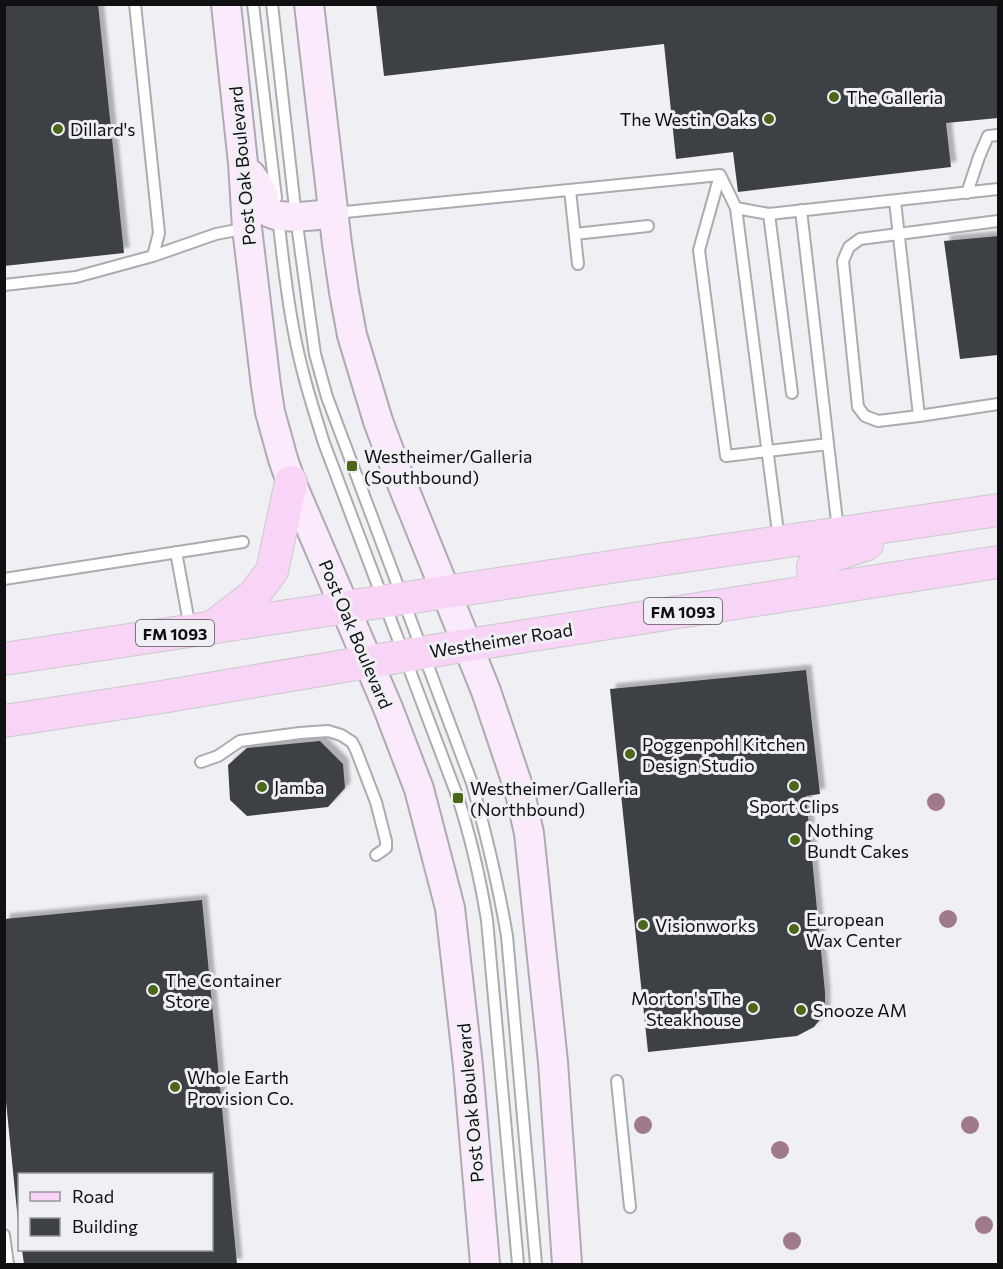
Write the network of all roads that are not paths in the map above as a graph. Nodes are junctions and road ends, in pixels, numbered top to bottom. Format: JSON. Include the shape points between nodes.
{"nodes":[{"id":1,"x":135,"y":4,"type":"edge"},
{"id":2,"x":226,"y":4,"type":"edge"},
{"id":3,"x":253,"y":4,"type":"edge"},
{"id":4,"x":272,"y":4,"type":"edge"},
{"id":5,"x":309,"y":4,"type":"edge"},
{"id":6,"x":999,"y":135,"type":"edge"},
{"id":7,"x":243,"y":163,"type":"junction"},
{"id":8,"x":720,"y":175,"type":"junction"},
{"id":9,"x":999,"y":189,"type":"edge"},
{"id":10,"x":570,"y":190,"type":"junction"},
{"id":11,"x":967,"y":193,"type":"junction"},
{"id":12,"x":895,"y":201,"type":"junction"},
{"id":13,"x":736,"y":208,"type":"junction"},
{"id":14,"x":801,"y":210,"type":"junction"},
{"id":15,"x":334,"y":213,"type":"junction"},
{"id":16,"x":769,"y":214,"type":"junction"},
{"id":17,"x":287,"y":216,"type":"junction"},
{"id":18,"x":999,"y":221,"type":"edge"},
{"id":19,"x":648,"y":226,"type":"dead end"},
{"id":20,"x":247,"y":228,"type":"junction"},
{"id":21,"x":899,"y":233,"type":"junction"},
{"id":22,"x":574,"y":234,"type":"junction"},
{"id":23,"x":153,"y":256,"type":"junction"},
{"id":24,"x":578,"y":264,"type":"dead end"},
{"id":25,"x":4,"y":285,"type":"edge"},
{"id":26,"x":792,"y":393,"type":"dead end"},
{"id":27,"x":999,"y":404,"type":"edge"},
{"id":28,"x":919,"y":416,"type":"junction"},
{"id":29,"x":828,"y":444,"type":"junction"},
{"id":30,"x":767,"y":451,"type":"junction"},
{"id":31,"x":291,"y":482,"type":"junction"},
{"id":32,"x":999,"y":510,"type":"edge"},
{"id":33,"x":947,"y":517,"type":"junction"},
{"id":34,"x":838,"y":533,"type":"junction"},
{"id":35,"x":243,"y":542,"type":"dead end"},
{"id":36,"x":779,"y":542,"type":"junction"},
{"id":37,"x":176,"y":552,"type":"junction"},
{"id":38,"x":999,"y":562,"type":"edge"},
{"id":39,"x":4,"y":579,"type":"edge"},
{"id":40,"x":816,"y":591,"type":"junction"},
{"id":41,"x":447,"y":592,"type":"junction"},
{"id":42,"x":393,"y":600,"type":"junction"},
{"id":43,"x":345,"y":607,"type":"junction"},
{"id":44,"x":201,"y":629,"type":"junction"},
{"id":45,"x":468,"y":645,"type":"junction"},
{"id":46,"x":413,"y":655,"type":"junction"},
{"id":47,"x":4,"y":659,"type":"edge"},
{"id":48,"x":367,"y":662,"type":"junction"},
{"id":49,"x":4,"y":721,"type":"edge"},
{"id":50,"x":201,"y":762,"type":"dead end"},
{"id":51,"x":376,"y":855,"type":"dead end"},
{"id":52,"x":617,"y":1081,"type":"dead end"},
{"id":53,"x":630,"y":1207,"type":"dead end"},
{"id":54,"x":4,"y":1235,"type":"edge"},
{"id":55,"x":8,"y":1264,"type":"edge"},
{"id":56,"x":485,"y":1264,"type":"edge"},
{"id":57,"x":518,"y":1264,"type":"edge"},
{"id":58,"x":536,"y":1264,"type":"edge"},
{"id":59,"x":567,"y":1264,"type":"edge"}],
"edges":[{"from":1,"to":23,"type":"lane","via":[[159,233]]},
{"from":2,"to":7,"type":"main road","name":"Post Oak Boulevard"},
{"from":3,"to":17,"type":"lane"},
{"from":4,"to":17,"type":"lane"},
{"from":5,"to":15,"type":"main road"},
{"from":6,"to":11,"type":"lane","via":[[988,136]]},
{"from":7,"to":17,"type":"main road","via":[[263,194],[269,213]]},
{"from":7,"to":20,"type":"main road","name":"Post Oak Boulevard"},
{"from":8,"to":10,"type":"lane"},
{"from":8,"to":13,"type":"lane"},
{"from":8,"to":30,"type":"lane","via":[[699,250],[726,456]]},
{"from":9,"to":11,"type":"lane"},
{"from":10,"to":15,"type":"lane"},
{"from":10,"to":22,"type":"lane"},
{"from":11,"to":12,"type":"lane"},
{"from":12,"to":14,"type":"lane"},
{"from":12,"to":21,"type":"lane"},
{"from":13,"to":16,"type":"lane"},
{"from":13,"to":30,"type":"lane"},
{"from":14,"to":16,"type":"lane"},
{"from":14,"to":29,"type":"lane"},
{"from":15,"to":17,"type":"main road"},
{"from":15,"to":41,"type":"main road","via":[[344,292],[364,378],[394,465]]},
{"from":16,"to":26,"type":"lane"},
{"from":17,"to":42,"type":"lane","via":[[327,397]]},
{"from":17,"to":42,"type":"lane","via":[[285,280],[303,375],[324,443]]},
{"from":18,"to":21,"type":"lane"},
{"from":19,"to":22,"type":"lane"},
{"from":20,"to":23,"type":"lane","via":[[216,234]]},
{"from":20,"to":31,"type":"main road","name":"Post Oak Boulevard","via":[[270,412]]},
{"from":21,"to":28,"type":"lane"},
{"from":21,"to":28,"type":"lane","via":[[860,239],[849,247],[843,261],[858,407],[878,421]]},
{"from":22,"to":24,"type":"lane"},
{"from":23,"to":25,"type":"lane","via":[[76,277]]},
{"from":27,"to":28,"type":"lane"},
{"from":29,"to":30,"type":"lane"},
{"from":29,"to":34,"type":"lane"},
{"from":30,"to":36,"type":"lane"},
{"from":31,"to":43,"type":"main road","name":"Post Oak Boulevard"},
{"from":31,"to":44,"type":"main road","via":[[272,571],[253,596]]},
{"from":32,"to":33,"type":"main road","number":"FM 1093"},
{"from":33,"to":34,"type":"main road","number":"FM 1093"},
{"from":33,"to":40,"type":"main road","via":[[816,561]]},
{"from":34,"to":36,"type":"main road","number":"FM 1093"},
{"from":35,"to":37,"type":"lane"},
{"from":36,"to":41,"type":"main road","number":"FM 1093"},
{"from":37,"to":39,"type":"lane"},
{"from":37,"to":44,"type":"lane"},
{"from":38,"to":40,"type":"main road","name":"Westheimer Road","number":"FM 1093"},
{"from":40,"to":45,"type":"main road","name":"Westheimer Road","number":"FM 1093"},
{"from":41,"to":42,"type":"main road","number":"FM 1093"},
{"from":41,"to":45,"type":"main road"},
{"from":42,"to":43,"type":"main road","number":"FM 1093"},
{"from":42,"to":46,"type":"lane"},
{"from":42,"to":46,"type":"lane"},
{"from":43,"to":44,"type":"main road","number":"FM 1093"},
{"from":43,"to":48,"type":"main road","name":"Post Oak Boulevard"},
{"from":44,"to":47,"type":"main road","number":"FM 1093"},
{"from":45,"to":46,"type":"main road","name":"Westheimer Road","number":"FM 1093"},
{"from":45,"to":59,"type":"main road","via":[[519,789],[529,833],[553,1062]]},
{"from":46,"to":48,"type":"main road","name":"Westheimer Road","number":"FM 1093"},
{"from":46,"to":57,"type":"lane","via":[[480,881]]},
{"from":46,"to":58,"type":"lane","via":[[472,783],[500,892]]},
{"from":48,"to":49,"type":"main road","name":"Westheimer Road","number":"FM 1093"},
{"from":48,"to":56,"type":"main road","name":"Post Oak Boulevard","via":[[419,789],[450,908]]},
{"from":50,"to":51,"type":"lane","via":[[240,741],[328,731],[341,735],[352,742],[376,802],[386,848]]},
{"from":52,"to":53,"type":"lane"},
{"from":54,"to":55,"type":"lane"}]}
